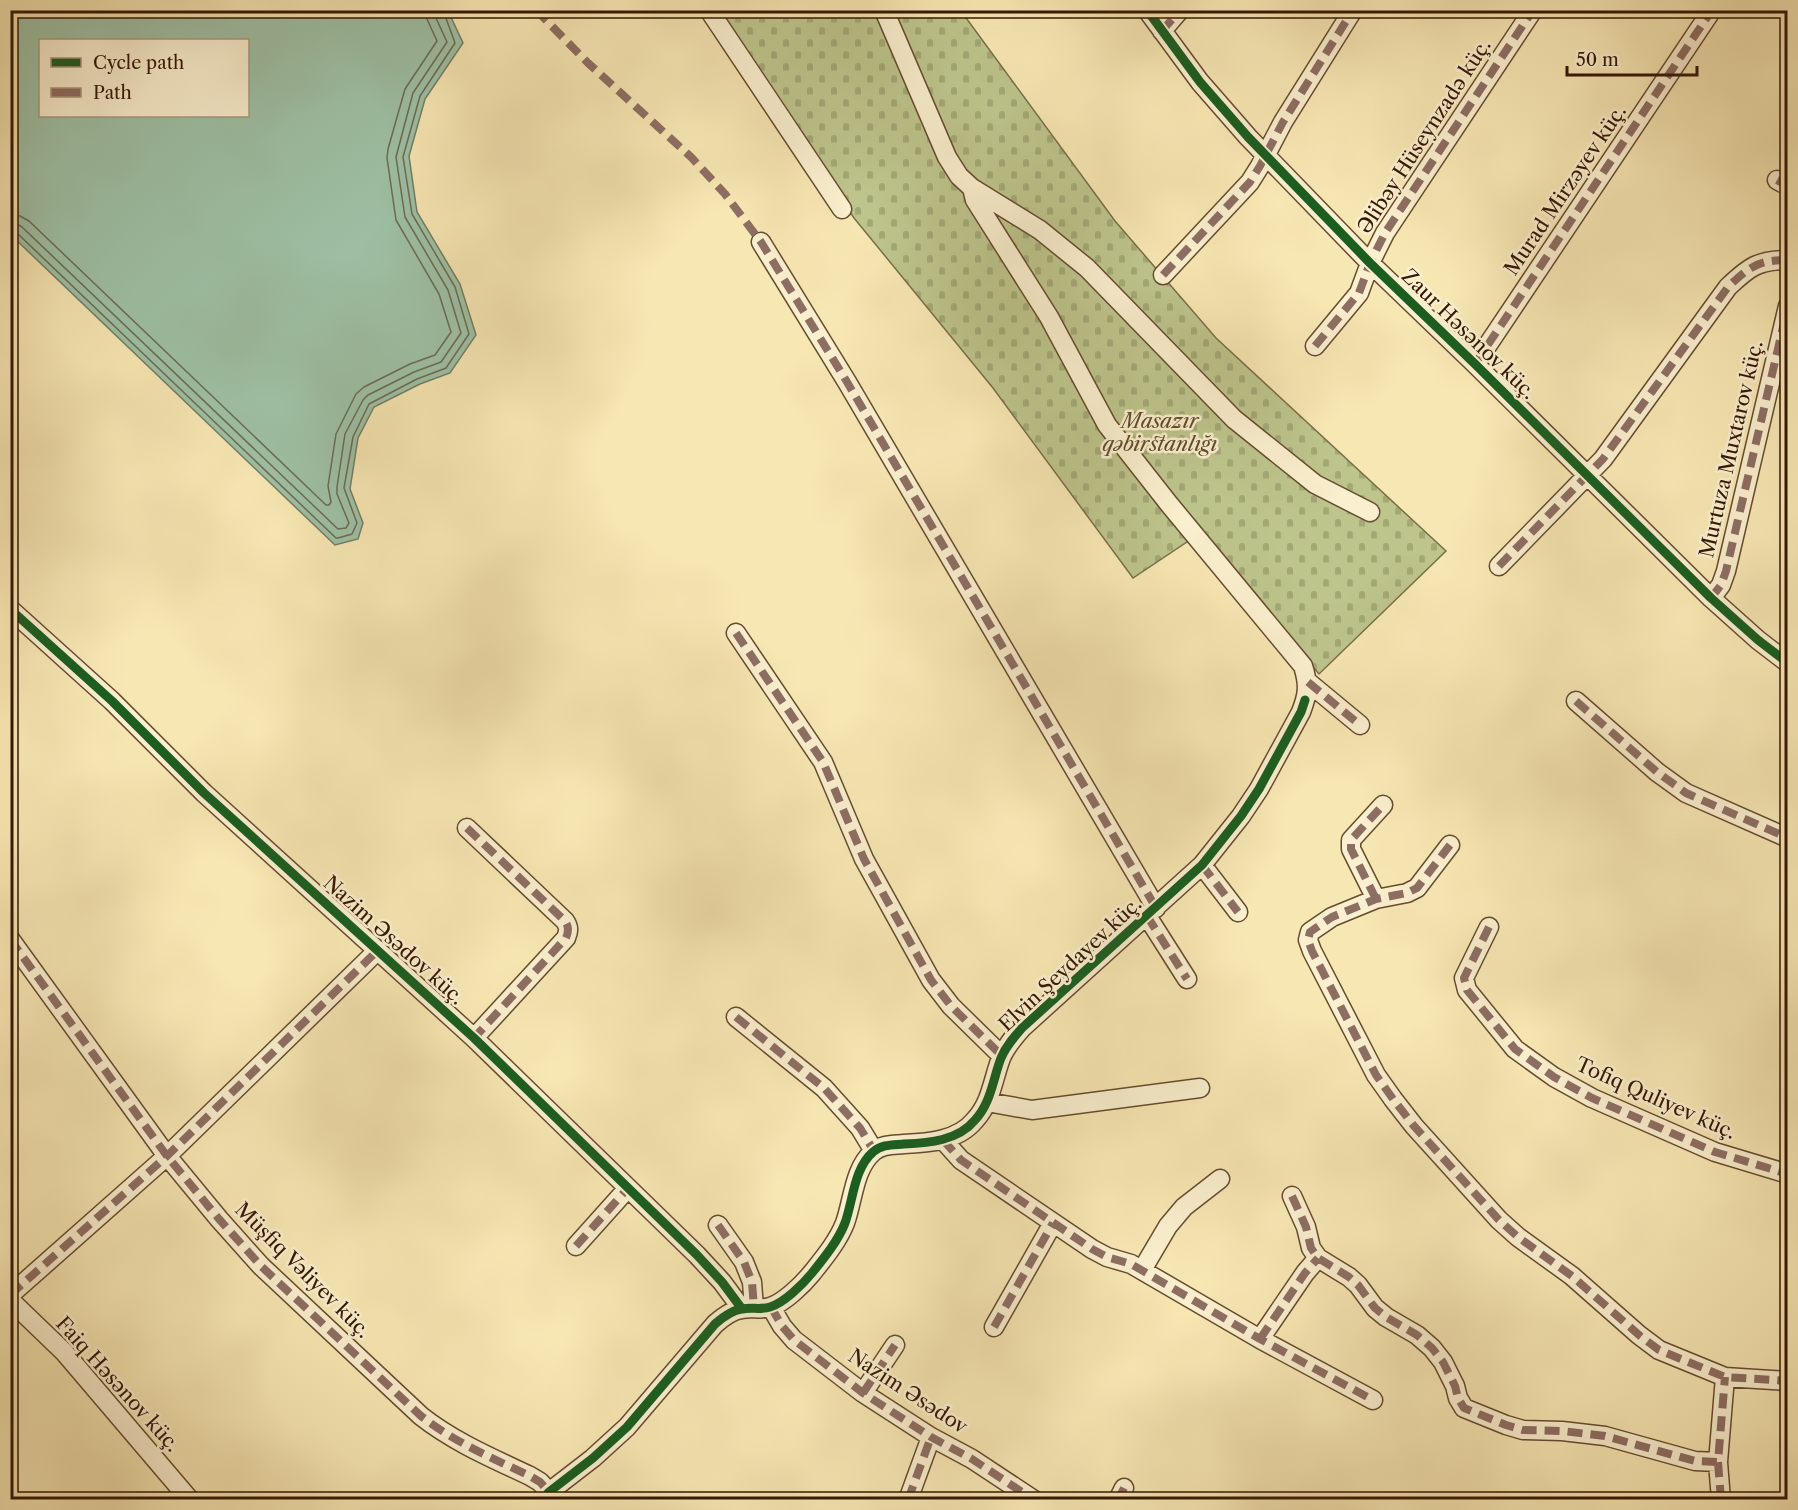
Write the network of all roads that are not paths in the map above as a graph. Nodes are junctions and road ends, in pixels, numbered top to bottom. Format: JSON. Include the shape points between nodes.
{"nodes":[{"id":1,"x":709,"y":10,"type":"edge"},
{"id":2,"x":884,"y":10,"type":"edge"},
{"id":3,"x":1148,"y":10,"type":"edge"},
{"id":4,"x":1180,"y":10,"type":"edge"},
{"id":5,"x":1353,"y":10,"type":"edge"},
{"id":6,"x":1533,"y":10,"type":"edge"},
{"id":7,"x":1712,"y":10,"type":"edge"},
{"id":8,"x":1162,"y":31,"type":"junction"},
{"id":9,"x":1265,"y":155,"type":"junction"},
{"id":10,"x":972,"y":188,"type":"junction"},
{"id":11,"x":842,"y":209,"type":"dead end"},
{"id":12,"x":761,"y":242,"type":"dead end"},
{"id":13,"x":1788,"y":260,"type":"edge"},
{"id":14,"x":1370,"y":263,"type":"junction"},
{"id":15,"x":1163,"y":275,"type":"dead end"},
{"id":16,"x":1788,"y":306,"type":"edge"},
{"id":17,"x":1315,"y":346,"type":"dead end"},
{"id":18,"x":1475,"y":364,"type":"junction"},
{"id":19,"x":1587,"y":477,"type":"junction"},
{"id":20,"x":1370,"y":512,"type":"dead end"},
{"id":21,"x":1499,"y":566,"type":"dead end"},
{"id":22,"x":1711,"y":598,"type":"junction"},
{"id":23,"x":10,"y":609,"type":"edge"},
{"id":24,"x":736,"y":633,"type":"dead end"},
{"id":25,"x":1788,"y":663,"type":"edge"},
{"id":26,"x":1307,"y":691,"type":"junction"},
{"id":27,"x":1576,"y":701,"type":"dead end"},
{"id":28,"x":1360,"y":725,"type":"dead end"},
{"id":29,"x":1383,"y":806,"type":"dead end"},
{"id":30,"x":467,"y":828,"type":"dead end"},
{"id":31,"x":1788,"y":838,"type":"edge"},
{"id":32,"x":1450,"y":845,"type":"dead end"},
{"id":33,"x":1202,"y":865,"type":"junction"},
{"id":34,"x":1376,"y":899,"type":"junction"},
{"id":35,"x":1151,"y":912,"type":"junction"},
{"id":36,"x":1238,"y":912,"type":"dead end"},
{"id":37,"x":1489,"y":927,"type":"dead end"},
{"id":38,"x":10,"y":939,"type":"edge"},
{"id":39,"x":378,"y":950,"type":"junction"},
{"id":40,"x":1187,"y":979,"type":"dead end"},
{"id":41,"x":736,"y":1017,"type":"dead end"},
{"id":42,"x":474,"y":1038,"type":"junction"},
{"id":43,"x":1002,"y":1056,"type":"junction"},
{"id":44,"x":1200,"y":1088,"type":"dead end"},
{"id":45,"x":987,"y":1102,"type":"junction"},
{"id":46,"x":943,"y":1140,"type":"junction"},
{"id":47,"x":874,"y":1151,"type":"junction"},
{"id":48,"x":167,"y":1156,"type":"junction"},
{"id":49,"x":1788,"y":1174,"type":"edge"},
{"id":50,"x":1220,"y":1179,"type":"dead end"},
{"id":51,"x":628,"y":1188,"type":"junction"},
{"id":52,"x":1292,"y":1196,"type":"dead end"},
{"id":53,"x":1053,"y":1223,"type":"junction"},
{"id":54,"x":718,"y":1225,"type":"dead end"},
{"id":55,"x":576,"y":1246,"type":"dead end"},
{"id":56,"x":1318,"y":1258,"type":"junction"},
{"id":57,"x":1142,"y":1270,"type":"junction"},
{"id":58,"x":10,"y":1295,"type":"edge"},
{"id":59,"x":10,"y":1300,"type":"edge"},
{"id":60,"x":756,"y":1308,"type":"junction"},
{"id":61,"x":994,"y":1327,"type":"dead end"},
{"id":62,"x":1260,"y":1339,"type":"junction"},
{"id":63,"x":895,"y":1345,"type":"dead end"},
{"id":64,"x":1725,"y":1377,"type":"junction"},
{"id":65,"x":1788,"y":1381,"type":"edge"},
{"id":66,"x":863,"y":1393,"type":"junction"},
{"id":67,"x":1373,"y":1400,"type":"dead end"},
{"id":68,"x":931,"y":1437,"type":"junction"},
{"id":69,"x":1718,"y":1462,"type":"junction"},
{"id":70,"x":546,"y":1496,"type":"edge"},
{"id":71,"x":190,"y":1500,"type":"edge"},
{"id":72,"x":908,"y":1500,"type":"edge"},
{"id":73,"x":1034,"y":1500,"type":"edge"},
{"id":74,"x":1721,"y":1500,"type":"edge"}],
"edges":[{"from":1,"to":11,"type":"street"},
{"from":2,"to":10,"type":"street","via":[[946,158]]},
{"from":3,"to":8,"type":"street","name":"Zaur Həsənov küç."},
{"from":4,"to":8,"type":"street"},
{"from":5,"to":9,"type":"street"},
{"from":6,"to":14,"type":"street","name":"Əlibəy Hüseynzadə küç.","via":[[1384,233]]},
{"from":7,"to":18,"type":"street","name":"Murad Mirzəyev küç."},
{"from":8,"to":9,"type":"street","name":"Zaur Həsənov küç.","via":[[1200,82]]},
{"from":9,"to":14,"type":"street","name":"Zaur Həsənov küç."},
{"from":9,"to":15,"type":"street","via":[[1250,182]]},
{"from":10,"to":20,"type":"street","via":[[1040,230],[1087,267],[1234,419],[1315,484]]},
{"from":10,"to":26,"type":"street","via":[[975,200],[1049,317],[1107,425],[1292,651],[1303,666]]},
{"from":12,"to":35,"type":"street","via":[[847,382]]},
{"from":13,"to":19,"type":"street","via":[[1756,264],[1728,287]]},
{"from":14,"to":17,"type":"street","name":"Əlibəy Hüseynzadə küç.","via":[[1359,293]]},
{"from":14,"to":18,"type":"street","name":"Zaur Həsənov küç."},
{"from":16,"to":22,"type":"street","name":"Murtuza Muxtarov küç.","via":[[1726,571]]},
{"from":18,"to":19,"type":"street","name":"Zaur Həsənov küç."},
{"from":19,"to":21,"type":"street"},
{"from":19,"to":22,"type":"street","name":"Zaur Həsənov küç."},
{"from":22,"to":25,"type":"street","name":"Zaur Həsənov küç."},
{"from":23,"to":39,"type":"street","name":"Nazim Əsədov küç.","via":[[112,701],[204,793]]},
{"from":24,"to":43,"type":"street","via":[[823,762],[864,859],[931,980],[951,1006]]},
{"from":26,"to":28,"type":"street"},
{"from":26,"to":33,"type":"street","name":"Elvin Şeydayev küç.","via":[[1301,712],[1259,789]]},
{"from":27,"to":31,"type":"street","via":[[1656,772],[1686,793]]},
{"from":29,"to":34,"type":"street","via":[[1351,840],[1351,849]]},
{"from":30,"to":42,"type":"street","via":[[568,926],[566,938]]},
{"from":32,"to":34,"type":"street","via":[[1417,888]]},
{"from":33,"to":35,"type":"street","name":"Elvin Şeydayev küç."},
{"from":33,"to":36,"type":"street"},
{"from":34,"to":64,"type":"street","via":[[1324,921],[1310,932],[1308,940],[1371,1065],[1393,1100],[1518,1238],[1572,1276],[1659,1350]]},
{"from":35,"to":40,"type":"street"},
{"from":35,"to":43,"type":"street","name":"Elvin Şeydayev küç.","via":[[1022,1028]]},
{"from":37,"to":49,"type":"street","name":"Tofiq Quliyev küç.","via":[[1464,978],[1467,990],[1515,1049],[1592,1098],[1715,1152]]},
{"from":38,"to":48,"type":"street","name":"Müşfiq Vəliyev küç."},
{"from":39,"to":42,"type":"street","name":"Nazim Əsədov küç."},
{"from":39,"to":48,"type":"street"},
{"from":41,"to":47,"type":"street","via":[[824,1088],[861,1128]]},
{"from":42,"to":51,"type":"street","name":"Nazim Əsədov küç."},
{"from":43,"to":45,"type":"street","name":"Elvin Şeydayev küç."},
{"from":44,"to":45,"type":"street","via":[[1032,1110]]},
{"from":45,"to":46,"type":"street","name":"Elvin Şeydayev küç.","via":[[974,1123]]},
{"from":46,"to":47,"type":"street","name":"Elvin Şeydayev küç.","via":[[886,1145]]},
{"from":46,"to":53,"type":"street","via":[[961,1160]]},
{"from":47,"to":60,"type":"street","via":[[857,1179],[845,1223],[828,1252],[793,1292]]},
{"from":48,"to":58,"type":"street"},
{"from":48,"to":70,"type":"street","name":"Müşfiq Vəliyev küç.","via":[[261,1266],[421,1416],[459,1443],[540,1482]]},
{"from":50,"to":57,"type":"street","via":[[1184,1207]]},
{"from":51,"to":55,"type":"street"},
{"from":51,"to":60,"type":"street","name":"Nazim Əsədov küç.","via":[[722,1282]]},
{"from":52,"to":56,"type":"street"},
{"from":53,"to":57,"type":"street","via":[[1092,1249]]},
{"from":53,"to":61,"type":"street"},
{"from":54,"to":60,"type":"street","via":[[744,1262]]},
{"from":56,"to":62,"type":"street"},
{"from":56,"to":69,"type":"street","via":[[1349,1277],[1381,1313],[1432,1348],[1443,1362],[1464,1408],[1523,1430],[1605,1436],[1695,1461]]},
{"from":57,"to":62,"type":"street"},
{"from":59,"to":71,"type":"street","name":"Faiq Həsənov küç.","via":[[64,1352]]},
{"from":60,"to":66,"type":"street","name":"Nazim Əsədov"},
{"from":60,"to":70,"type":"street","via":[[727,1314],[715,1324],[627,1427]]},
{"from":62,"to":67,"type":"street"},
{"from":63,"to":66,"type":"street"},
{"from":64,"to":65,"type":"street"},
{"from":64,"to":69,"type":"street"},
{"from":66,"to":68,"type":"street","name":"Nazim Əsədov"},
{"from":68,"to":72,"type":"street"},
{"from":68,"to":73,"type":"street","name":"Nazim Əsədov"},
{"from":69,"to":74,"type":"street"}]}
